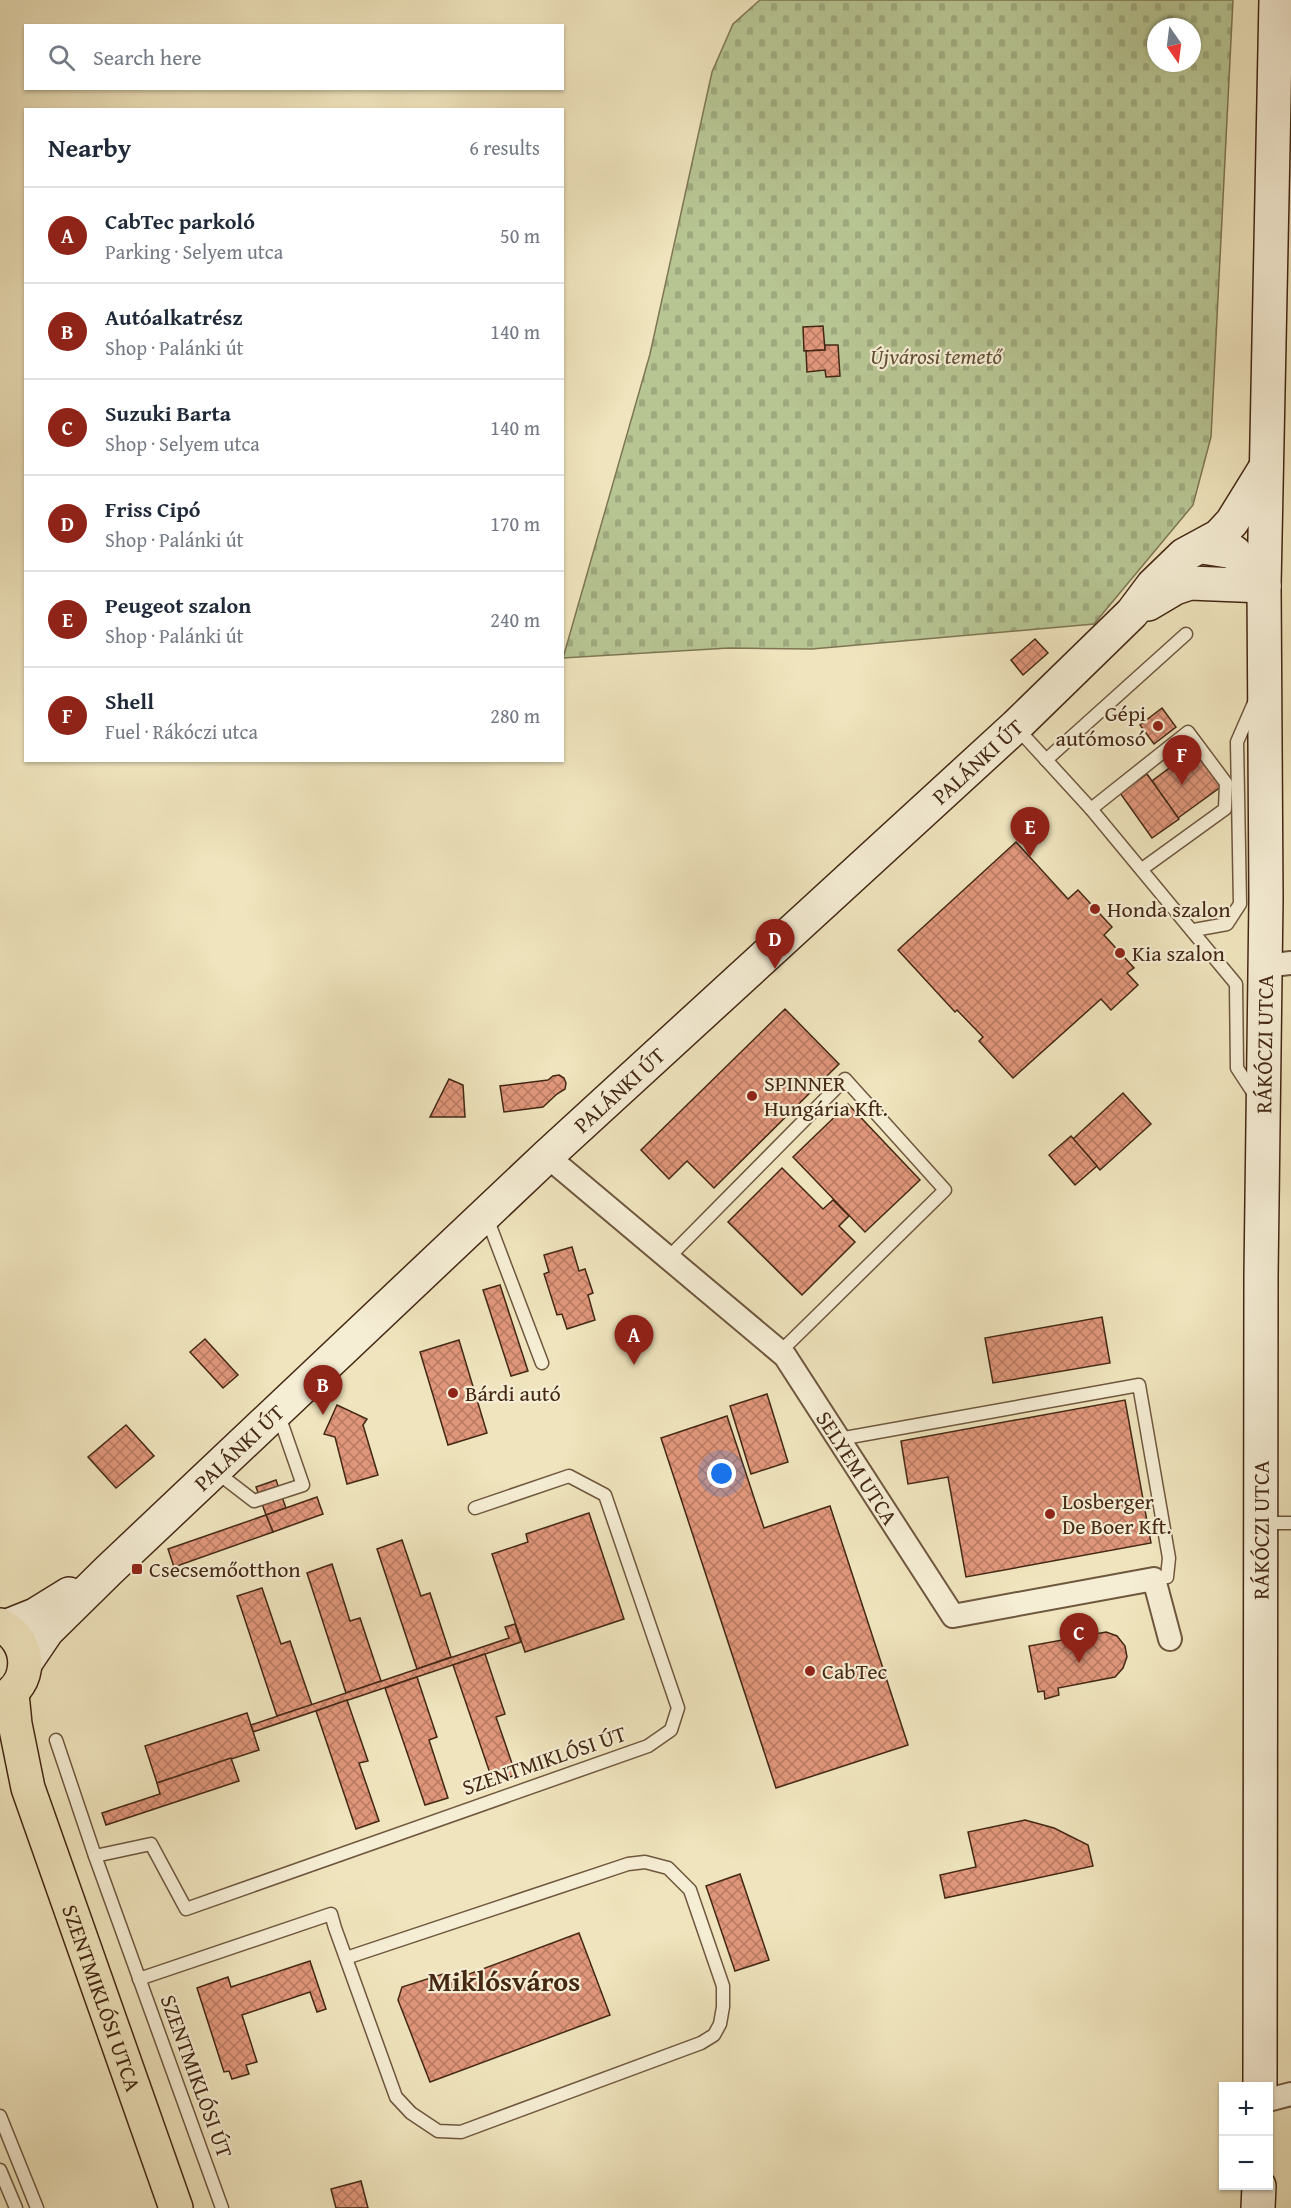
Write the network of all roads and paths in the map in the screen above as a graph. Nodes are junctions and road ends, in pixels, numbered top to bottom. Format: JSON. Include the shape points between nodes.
{"nodes":[{"id":1,"x":1281,"y":9,"type":"edge"},
{"id":2,"x":1267,"y":465,"type":"junction"},
{"id":3,"x":1202,"y":547,"type":"junction"},
{"id":4,"x":1264,"y":586,"type":"junction"},
{"id":5,"x":1132,"y":613,"type":"junction"},
{"id":6,"x":1186,"y":634,"type":"dead end"},
{"id":7,"x":1264,"y":680,"type":"junction"},
{"id":8,"x":1016,"y":726,"type":"junction"},
{"id":9,"x":1046,"y":760,"type":"junction"},
{"id":10,"x":1091,"y":809,"type":"junction"},
{"id":11,"x":1142,"y":869,"type":"junction"},
{"id":12,"x":1194,"y":930,"type":"junction"},
{"id":13,"x":1278,"y":964,"type":"edge"},
{"id":14,"x":1263,"y":1108,"type":"junction"},
{"id":15,"x":547,"y":1156,"type":"junction"},
{"id":16,"x":485,"y":1214,"type":"junction"},
{"id":17,"x":668,"y":1258,"type":"junction"},
{"id":18,"x":780,"y":1352,"type":"junction"},
{"id":19,"x":542,"y":1362,"type":"dead end"},
{"id":20,"x":278,"y":1410,"type":"junction"},
{"id":21,"x":839,"y":1439,"type":"junction"},
{"id":22,"x":214,"y":1470,"type":"junction"},
{"id":23,"x":475,"y":1508,"type":"dead end"},
{"id":24,"x":1276,"y":1523,"type":"edge"},
{"id":25,"x":109,"y":1570,"type":"junction"},
{"id":26,"x":1154,"y":1579,"type":"junction"},
{"id":27,"x":3,"y":1626,"type":"edge"},
{"id":28,"x":1170,"y":1639,"type":"dead end"},
{"id":29,"x":26,"y":1662,"type":"junction"},
{"id":30,"x":6,"y":1697,"type":"edge"},
{"id":31,"x":0,"y":1738,"type":"edge"},
{"id":32,"x":56,"y":1740,"type":"dead end"},
{"id":33,"x":28,"y":1788,"type":"junction"},
{"id":34,"x":95,"y":1856,"type":"junction"},
{"id":35,"x":346,"y":1958,"type":"junction"},
{"id":36,"x":139,"y":1979,"type":"junction"},
{"id":37,"x":1260,"y":2082,"type":"edge"},
{"id":38,"x":1291,"y":2094,"type":"edge"},
{"id":39,"x":1273,"y":2099,"type":"edge"},
{"id":40,"x":0,"y":2116,"type":"edge"},
{"id":41,"x":0,"y":2170,"type":"edge"},
{"id":42,"x":1259,"y":2190,"type":"edge"},
{"id":43,"x":16,"y":2208,"type":"edge"},
{"id":44,"x":36,"y":2208,"type":"edge"},
{"id":45,"x":176,"y":2208,"type":"edge"},
{"id":46,"x":222,"y":2208,"type":"edge"},
{"id":47,"x":1258,"y":2208,"type":"edge"}],
"edges":[{"from":1,"to":2,"type":"street","name":"RÁKÓCZI UTCA"},
{"from":2,"to":3,"type":"street","name":"PALÁNKI ÚT","via":[[1232,522]]},
{"from":2,"to":4,"type":"street","name":"RÁKÓCZI UTCA"},
{"from":3,"to":4,"type":"street","via":[[1234,552]]},
{"from":3,"to":5,"type":"street","name":"PALÁNKI ÚT","via":[[1184,555],[1153,585]]},
{"from":4,"to":5,"type":"street","name":"PALÁNKI ÚT","via":[[1190,583]]},
{"from":4,"to":7,"type":"street","name":"RÁKÓCZI UTCA"},
{"from":5,"to":8,"type":"street","name":"PALÁNKI ÚT"},
{"from":6,"to":9,"type":"lane"},
{"from":7,"to":12,"type":"lane","via":[[1237,742],[1240,904],[1227,924]]},
{"from":7,"to":13,"type":"street","name":"RÁKÓCZI UTCA"},
{"from":8,"to":9,"type":"lane"},
{"from":8,"to":15,"type":"street","name":"PALÁNKI ÚT"},
{"from":9,"to":10,"type":"lane"},
{"from":10,"to":11,"type":"lane"},
{"from":10,"to":11,"type":"lane","via":[[1188,732],[1226,783],[1225,809]]},
{"from":11,"to":12,"type":"lane"},
{"from":12,"to":14,"type":"lane","via":[[1236,984],[1237,1068]]},
{"from":13,"to":14,"type":"street","name":"RÁKÓCZI UTCA"},
{"from":14,"to":24,"type":"street","name":"RÁKÓCZI UTCA"},
{"from":15,"to":16,"type":"street","name":"PALÁNKI ÚT"},
{"from":15,"to":17,"type":"street","name":"SELYEM UTCA"},
{"from":16,"to":19,"type":"lane"},
{"from":16,"to":20,"type":"street","name":"PALÁNKI ÚT"},
{"from":17,"to":18,"type":"street","name":"SELYEM UTCA"},
{"from":17,"to":18,"type":"lane","via":[[845,1079],[945,1190]]},
{"from":18,"to":21,"type":"street","name":"SELYEM UTCA"},
{"from":20,"to":22,"type":"street","name":"PALÁNKI ÚT"},
{"from":20,"to":22,"type":"lane","via":[[303,1485],[254,1502]]},
{"from":21,"to":26,"type":"street","name":"SELYEM UTCA","via":[[952,1616]]},
{"from":21,"to":26,"type":"lane","via":[[1139,1385],[1169,1558],[1167,1577]]},
{"from":22,"to":25,"type":"street","name":"PALÁNKI ÚT"},
{"from":23,"to":34,"type":"lane","name":"SZENTMIKLÓSI ÚT","via":[[569,1476],[605,1495],[678,1708],[671,1730],[648,1746],[186,1909],[152,1844]]},
{"from":24,"to":37,"type":"street","name":"RÁKÓCZI UTCA"},
{"from":25,"to":27,"type":"street","name":"PALÁNKI ÚT","via":[[35,1615]]},
{"from":25,"to":29,"type":"street","name":"PALÁNKI ÚT","via":[[47,1632]]},
{"from":26,"to":28,"type":"street"},
{"from":27,"to":29,"type":"main road","via":[[20,1642]]},
{"from":29,"to":30,"type":"main road","via":[[19,1685]]},
{"from":30,"to":33,"type":"main road"},
{"from":31,"to":33,"type":"main road"},
{"from":32,"to":34,"type":"lane","name":"SZENTMIKLÓSI ÚT"},
{"from":33,"to":45,"type":"main road","name":"SZENTMIKLÓSI UTCA"},
{"from":34,"to":36,"type":"lane","name":"SZENTMIKLÓSI ÚT"},
{"from":35,"to":35,"type":"lane","via":[[396,2097],[438,2131],[461,2132],[701,2043],[714,2035],[723,2007],[723,1986],[690,1890],[668,1868],[645,1862],[628,1864]]},
{"from":35,"to":36,"type":"lane","via":[[331,1914]]},
{"from":36,"to":46,"type":"lane","name":"SZENTMIKLÓSI ÚT"},
{"from":38,"to":39,"type":"street"},
{"from":40,"to":44,"type":"lane"},
{"from":41,"to":43,"type":"lane"},
{"from":42,"to":47,"type":"street"}]}
